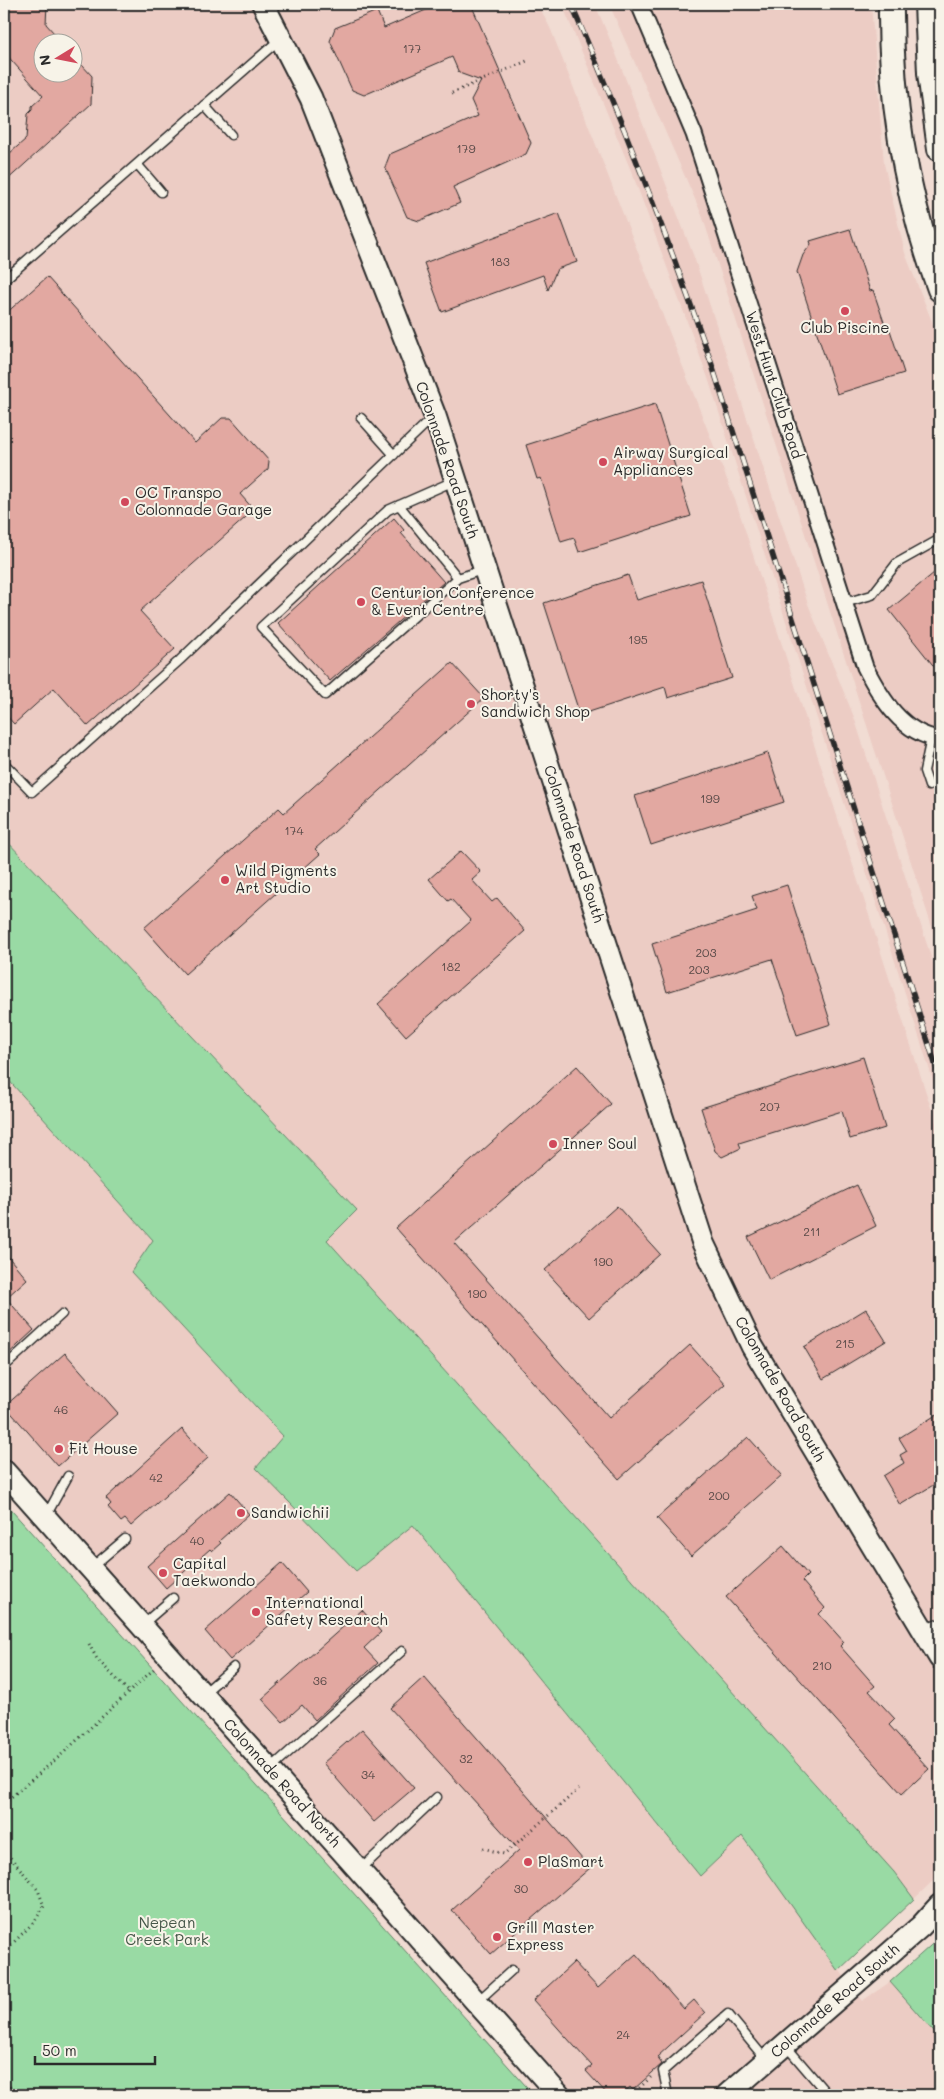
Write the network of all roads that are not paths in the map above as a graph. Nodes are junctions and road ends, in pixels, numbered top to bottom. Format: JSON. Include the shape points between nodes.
{"nodes":[{"id":1,"x":263,"y":4,"type":"edge"},
{"id":2,"x":639,"y":4,"type":"edge"},
{"id":3,"x":891,"y":4,"type":"edge"},
{"id":4,"x":927,"y":4,"type":"edge"},
{"id":5,"x":280,"y":39,"type":"junction"},
{"id":6,"x":204,"y":105,"type":"junction"},
{"id":7,"x":231,"y":135,"type":"dead end"},
{"id":8,"x":940,"y":149,"type":"edge"},
{"id":9,"x":137,"y":164,"type":"junction"},
{"id":10,"x":161,"y":192,"type":"dead end"},
{"id":11,"x":4,"y":280,"type":"edge"},
{"id":12,"x":940,"y":288,"type":"edge"},
{"id":13,"x":435,"y":416,"type":"junction"},
{"id":14,"x":361,"y":418,"type":"dead end"},
{"id":15,"x":394,"y":455,"type":"junction"},
{"id":16,"x":455,"y":480,"type":"junction"},
{"id":17,"x":399,"y":505,"type":"junction"},
{"id":18,"x":940,"y":539,"type":"edge"},
{"id":19,"x":484,"y":569,"type":"junction"},
{"id":20,"x":458,"y":578,"type":"junction"},
{"id":21,"x":844,"y":603,"type":"junction"},
{"id":22,"x":936,"y":739,"type":"edge"},
{"id":23,"x":4,"y":763,"type":"edge"},
{"id":24,"x":929,"y":786,"type":"dead end"},
{"id":25,"x":62,"y":1314,"type":"dead end"},
{"id":26,"x":4,"y":1367,"type":"edge"},
{"id":27,"x":4,"y":1471,"type":"edge"},
{"id":28,"x":68,"y":1476,"type":"dead end"},
{"id":29,"x":45,"y":1518,"type":"junction"},
{"id":30,"x":125,"y":1539,"type":"dead end"},
{"id":31,"x":90,"y":1569,"type":"junction"},
{"id":32,"x":173,"y":1598,"type":"dead end"},
{"id":33,"x":141,"y":1626,"type":"junction"},
{"id":34,"x":932,"y":1627,"type":"edge"},
{"id":35,"x":402,"y":1651,"type":"dead end"},
{"id":36,"x":940,"y":1658,"type":"edge"},
{"id":37,"x":234,"y":1667,"type":"dead end"},
{"id":38,"x":203,"y":1694,"type":"junction"},
{"id":39,"x":270,"y":1769,"type":"junction"},
{"id":40,"x":437,"y":1798,"type":"dead end"},
{"id":41,"x":359,"y":1870,"type":"junction"},
{"id":42,"x":940,"y":1905,"type":"edge"},
{"id":43,"x":512,"y":1970,"type":"dead end"},
{"id":44,"x":477,"y":2002,"type":"junction"},
{"id":45,"x":784,"y":2045,"type":"junction"},
{"id":46,"x":767,"y":2060,"type":"junction"},
{"id":47,"x":559,"y":2095,"type":"edge"},
{"id":48,"x":668,"y":2095,"type":"edge"},
{"id":49,"x":727,"y":2095,"type":"edge"},
{"id":50,"x":828,"y":2095,"type":"edge"}],
"edges":[{"from":1,"to":5,"type":"street","name":"Colonnade Road South"},
{"from":2,"to":21,"type":"street","name":"West Hunt Club Road","via":[[694,134]]},
{"from":3,"to":12,"type":"main road","via":[[899,132],[921,233]]},
{"from":4,"to":8,"type":"main road","via":[[930,73]]},
{"from":5,"to":6,"type":"lane"},
{"from":5,"to":13,"type":"street","name":"Colonnade Road South","via":[[311,98]]},
{"from":6,"to":7,"type":"lane"},
{"from":6,"to":9,"type":"lane"},
{"from":9,"to":10,"type":"lane"},
{"from":9,"to":11,"type":"lane"},
{"from":13,"to":15,"type":"lane"},
{"from":13,"to":16,"type":"street","name":"Colonnade Road South"},
{"from":14,"to":15,"type":"lane"},
{"from":15,"to":23,"type":"lane","via":[[180,660],[32,792]]},
{"from":16,"to":17,"type":"lane"},
{"from":16,"to":19,"type":"street","name":"Colonnade Road South"},
{"from":17,"to":20,"type":"lane"},
{"from":17,"to":20,"type":"lane","via":[[388,510],[261,627],[325,695]]},
{"from":18,"to":21,"type":"lane","via":[[897,564],[872,595]]},
{"from":19,"to":20,"type":"lane"},
{"from":19,"to":34,"type":"street","name":"Colonnade Road South","via":[[703,1243],[752,1346]]},
{"from":21,"to":22,"type":"street","name":"West Hunt Club Road","via":[[865,667],[878,692],[908,726]]},
{"from":22,"to":24,"type":"lane","via":[[924,771]]},
{"from":25,"to":26,"type":"lane"},
{"from":27,"to":29,"type":"street","name":"Colonnade Road North"},
{"from":28,"to":29,"type":"lane"},
{"from":29,"to":31,"type":"street","name":"Colonnade Road North"},
{"from":30,"to":31,"type":"lane"},
{"from":31,"to":33,"type":"street","name":"Colonnade Road North"},
{"from":32,"to":33,"type":"lane"},
{"from":33,"to":38,"type":"street","name":"Colonnade Road North"},
{"from":34,"to":36,"type":"street","name":"Colonnade Road South"},
{"from":35,"to":39,"type":"lane"},
{"from":37,"to":38,"type":"lane"},
{"from":38,"to":39,"type":"street","name":"Colonnade Road North"},
{"from":39,"to":41,"type":"street","name":"Colonnade Road North"},
{"from":40,"to":41,"type":"lane"},
{"from":41,"to":44,"type":"street","name":"Colonnade Road North"},
{"from":42,"to":45,"type":"street","name":"Colonnade Road South","via":[[921,1926]]},
{"from":43,"to":44,"type":"lane"},
{"from":44,"to":47,"type":"street","name":"Colonnade Road North"},
{"from":45,"to":46,"type":"street","name":"Colonnade Road South"},
{"from":45,"to":50,"type":"lane"},
{"from":46,"to":48,"type":"lane","via":[[728,2014],[663,2071]]},
{"from":46,"to":49,"type":"street","name":"Colonnade Road South"}]}
